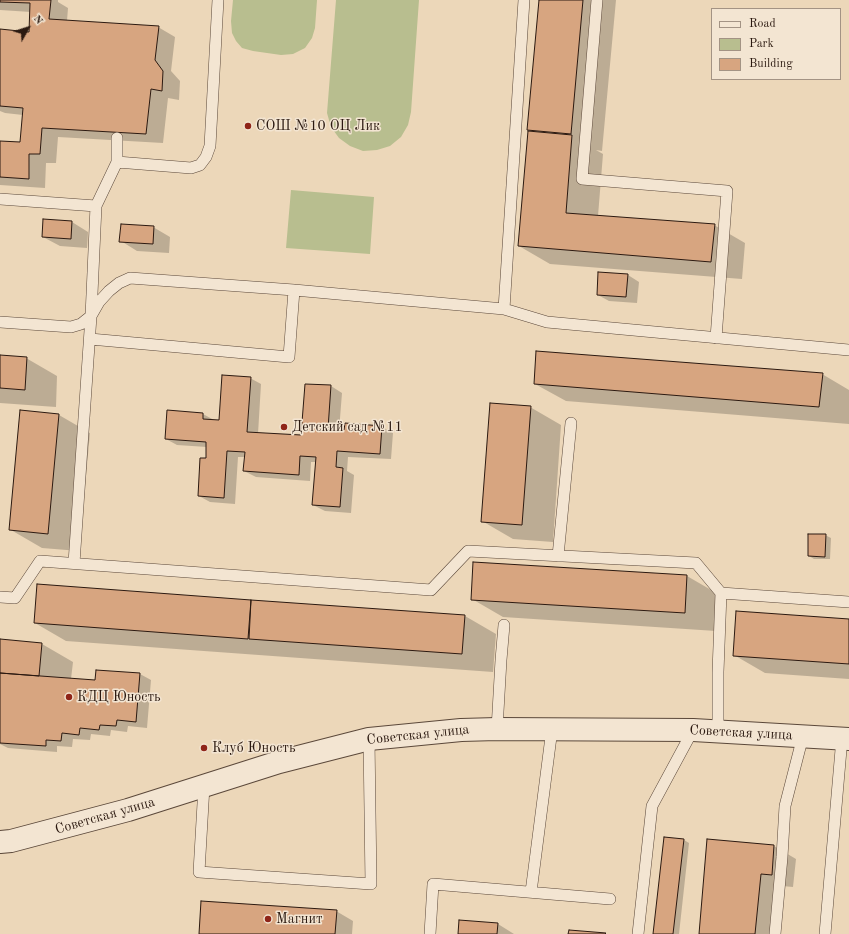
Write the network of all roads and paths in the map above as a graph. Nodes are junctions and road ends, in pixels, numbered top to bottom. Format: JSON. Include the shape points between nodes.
{"nodes":[{"id":1,"x":218,"y":0,"type":"edge"},
{"id":2,"x":524,"y":0,"type":"edge"},
{"id":3,"x":597,"y":0,"type":"edge"},
{"id":4,"x":117,"y":138,"type":"dead end"},
{"id":5,"x":116,"y":162,"type":"junction"},
{"id":6,"x":0,"y":199,"type":"edge"},
{"id":7,"x":96,"y":206,"type":"junction"},
{"id":8,"x":294,"y":290,"type":"junction"},
{"id":9,"x":504,"y":309,"type":"junction"},
{"id":10,"x":91,"y":316,"type":"junction"},
{"id":11,"x":0,"y":322,"type":"edge"},
{"id":12,"x":716,"y":338,"type":"junction"},
{"id":13,"x":90,"y":339,"type":"junction"},
{"id":14,"x":849,"y":350,"type":"edge"},
{"id":15,"x":571,"y":423,"type":"dead end"},
{"id":16,"x":558,"y":556,"type":"junction"},
{"id":17,"x":74,"y":563,"type":"junction"},
{"id":18,"x":721,"y":593,"type":"junction"},
{"id":19,"x":0,"y":597,"type":"edge"},
{"id":20,"x":849,"y":602,"type":"edge"},
{"id":21,"x":504,"y":625,"type":"dead end"},
{"id":22,"x":497,"y":729,"type":"junction"},
{"id":23,"x":552,"y":729,"type":"junction"},
{"id":24,"x":693,"y":730,"type":"junction"},
{"id":25,"x":718,"y":731,"type":"junction"},
{"id":26,"x":803,"y":736,"type":"junction"},
{"id":27,"x":845,"y":738,"type":"edge"},
{"id":28,"x":369,"y":739,"type":"junction"},
{"id":29,"x":204,"y":786,"type":"junction"},
{"id":30,"x":0,"y":842,"type":"edge"},
{"id":31,"x":531,"y":892,"type":"junction"},
{"id":32,"x":610,"y":899,"type":"dead end"},
{"id":33,"x":430,"y":934,"type":"edge"},
{"id":34,"x":638,"y":934,"type":"edge"},
{"id":35,"x":775,"y":934,"type":"edge"},
{"id":36,"x":825,"y":934,"type":"edge"}],
"edges":[{"from":1,"to":5,"type":"lane","via":[[210,146],[206,158],[200,165],[192,168]]},
{"from":2,"to":9,"type":"lane"},
{"from":3,"to":12,"type":"lane","via":[[582,179],[727,191]]},
{"from":4,"to":5,"type":"lane"},
{"from":5,"to":7,"type":"lane"},
{"from":6,"to":7,"type":"lane"},
{"from":7,"to":10,"type":"lane"},
{"from":8,"to":9,"type":"lane"},
{"from":8,"to":10,"type":"lane","via":[[130,278],[109,291]]},
{"from":8,"to":13,"type":"lane","via":[[289,357]]},
{"from":9,"to":12,"type":"lane","via":[[547,322]]},
{"from":10,"to":11,"type":"lane","via":[[81,324],[71,326]]},
{"from":10,"to":13,"type":"lane"},
{"from":12,"to":14,"type":"lane"},
{"from":13,"to":17,"type":"lane"},
{"from":15,"to":16,"type":"lane"},
{"from":16,"to":17,"type":"lane","via":[[468,551],[431,590]]},
{"from":16,"to":18,"type":"lane","via":[[696,563]]},
{"from":17,"to":19,"type":"lane","via":[[40,561],[15,598]]},
{"from":18,"to":20,"type":"lane"},
{"from":18,"to":25,"type":"lane"},
{"from":21,"to":22,"type":"lane"},
{"from":22,"to":23,"type":"street","name":"Советская улица"},
{"from":22,"to":28,"type":"street","name":"Советская улица"},
{"from":23,"to":24,"type":"street","name":"Советская улица"},
{"from":23,"to":31,"type":"lane"},
{"from":24,"to":25,"type":"street","name":"Советская улица"},
{"from":24,"to":34,"type":"lane","via":[[652,806]]},
{"from":25,"to":26,"type":"street","name":"Советская улица"},
{"from":26,"to":27,"type":"street","name":"Советская улица"},
{"from":26,"to":35,"type":"lane","via":[[785,806]]},
{"from":27,"to":36,"type":"lane"},
{"from":28,"to":29,"type":"street","name":"Советская улица","via":[[279,762]]},
{"from":28,"to":29,"type":"lane","via":[[371,884],[199,872]]},
{"from":29,"to":30,"type":"street","name":"Советская улица","via":[[128,810]]},
{"from":31,"to":32,"type":"lane"},
{"from":31,"to":33,"type":"lane","via":[[433,884]]}]}
